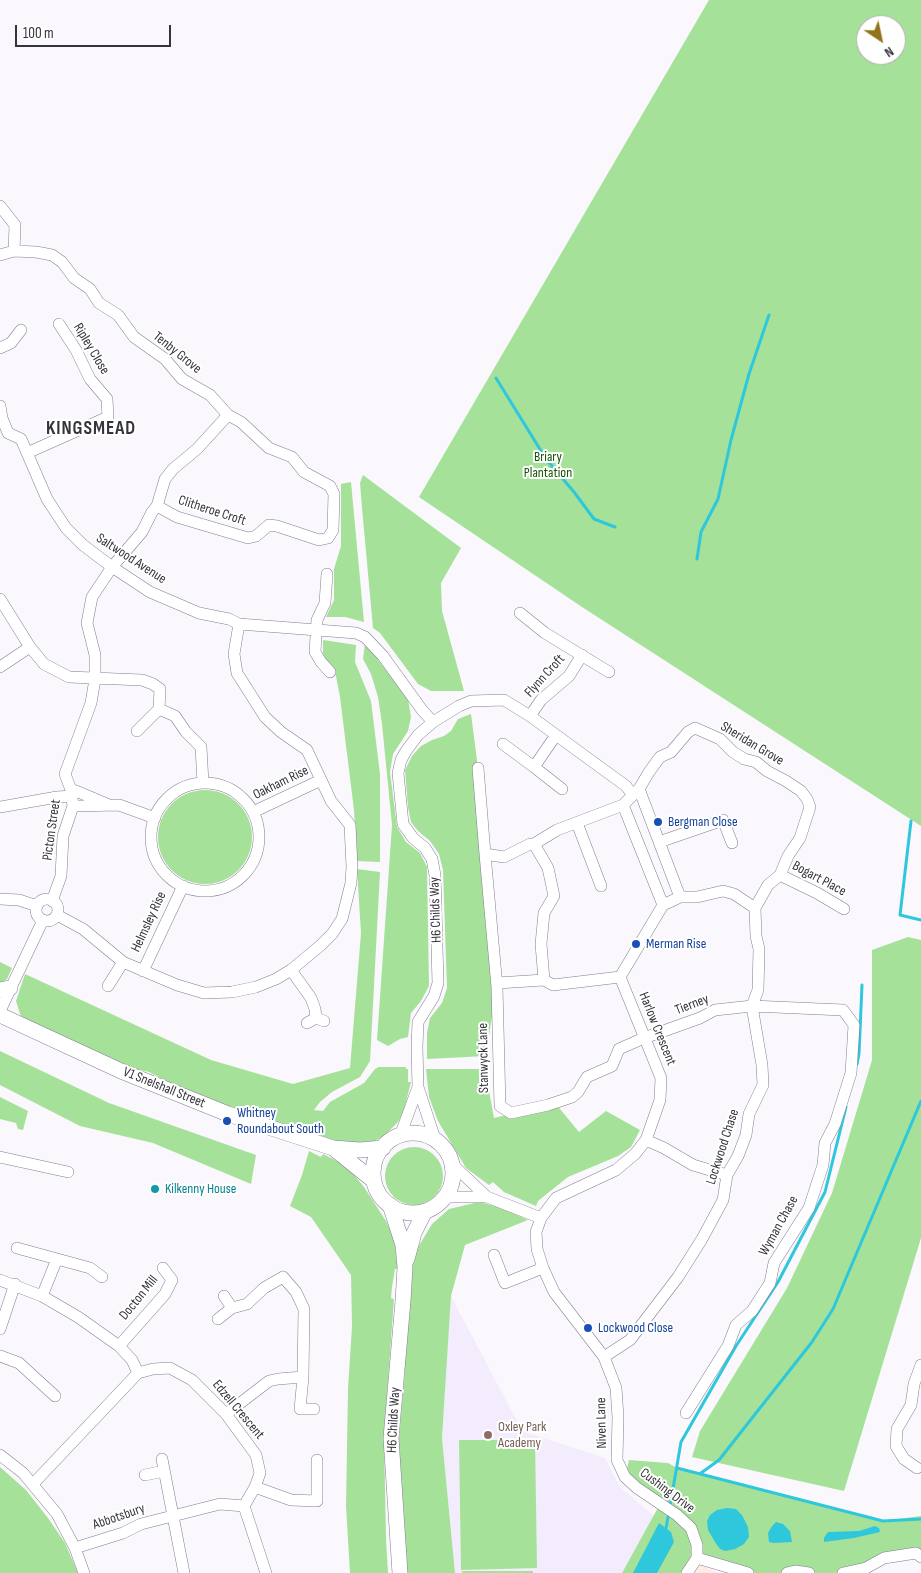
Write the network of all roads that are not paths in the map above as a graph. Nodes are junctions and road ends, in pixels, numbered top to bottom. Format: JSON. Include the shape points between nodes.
{"nodes":[{"id":1,"x":0,"y":206,"type":"edge"},
{"id":2,"x":14,"y":251,"type":"junction"},
{"id":3,"x":0,"y":255,"type":"edge"},
{"id":4,"x":59,"y":324,"type":"dead end"},
{"id":5,"x":21,"y":330,"type":"dead end"},
{"id":6,"x":0,"y":348,"type":"edge"},
{"id":7,"x":0,"y":406,"type":"edge"},
{"id":8,"x":228,"y":415,"type":"junction"},
{"id":9,"x":27,"y":453,"type":"junction"},
{"id":10,"x":334,"y":494,"type":"joint"},
{"id":11,"x":156,"y":506,"type":"junction"},
{"id":12,"x":112,"y":567,"type":"junction"},
{"id":13,"x":327,"y":574,"type":"dead end"},
{"id":14,"x":0,"y":599,"type":"edge"},
{"id":15,"x":520,"y":613,"type":"dead end"},
{"id":16,"x":239,"y":624,"type":"junction"},
{"id":17,"x":317,"y":630,"type":"junction"},
{"id":18,"x":30,"y":647,"type":"junction"},
{"id":19,"x":582,"y":655,"type":"junction"},
{"id":20,"x":0,"y":667,"type":"edge"},
{"id":21,"x":330,"y":672,"type":"dead end"},
{"id":22,"x":608,"y":672,"type":"dead end"},
{"id":23,"x":96,"y":679,"type":"junction"},
{"id":24,"x":159,"y":709,"type":"junction"},
{"id":25,"x":530,"y":716,"type":"junction"},
{"id":26,"x":432,"y":722,"type":"junction"},
{"id":27,"x":138,"y":731,"type":"dead end"},
{"id":28,"x":556,"y":735,"type":"junction"},
{"id":29,"x":503,"y":744,"type":"dead end"},
{"id":30,"x":534,"y":767,"type":"junction"},
{"id":31,"x":478,"y":768,"type":"dead end"},
{"id":32,"x":321,"y":780,"type":"junction"},
{"id":33,"x":203,"y":783,"type":"junction"},
{"id":34,"x":562,"y":789,"type":"dead end"},
{"id":35,"x":636,"y":791,"type":"junction"},
{"id":36,"x":72,"y":798,"type":"junction"},
{"id":37,"x":108,"y":805,"type":"junction"},
{"id":38,"x":623,"y":805,"type":"junction"},
{"id":39,"x":0,"y":807,"type":"edge"},
{"id":40,"x":254,"y":812,"type":"junction"},
{"id":41,"x":155,"y":818,"type":"junction"},
{"id":42,"x":577,"y":823,"type":"junction"},
{"id":43,"x":659,"y":842,"type":"junction"},
{"id":44,"x":732,"y":843,"type":"dead end"},
{"id":45,"x":534,"y":844,"type":"junction"},
{"id":46,"x":486,"y":854,"type":"junction"},
{"id":47,"x":780,"y":875,"type":"junction"},
{"id":48,"x":183,"y":886,"type":"junction"},
{"id":49,"x":601,"y":886,"type":"dead end"},
{"id":50,"x":680,"y":897,"type":"junction"},
{"id":51,"x":0,"y":899,"type":"edge"},
{"id":52,"x":52,"y":901,"type":"junction"},
{"id":53,"x":663,"y":905,"type":"junction"},
{"id":54,"x":37,"y":906,"type":"junction"},
{"id":55,"x":755,"y":908,"type":"junction"},
{"id":56,"x":844,"y":909,"type":"dead end"},
{"id":57,"x":57,"y":915,"type":"junction"},
{"id":58,"x":43,"y":920,"type":"junction"},
{"id":59,"x":123,"y":962,"type":"junction"},
{"id":60,"x":291,"y":970,"type":"junction"},
{"id":61,"x":143,"y":971,"type":"junction"},
{"id":62,"x":620,"y":977,"type":"junction"},
{"id":63,"x":544,"y":980,"type":"junction"},
{"id":64,"x":497,"y":983,"type":"junction"},
{"id":65,"x":108,"y":986,"type":"dead end"},
{"id":66,"x":5,"y":989,"type":"edge"},
{"id":67,"x":752,"y":1006,"type":"junction"},
{"id":68,"x":0,"y":1011,"type":"edge"},
{"id":69,"x":0,"y":1015,"type":"edge"},
{"id":70,"x":316,"y":1021,"type":"dead end"},
{"id":71,"x":644,"y":1038,"type":"junction"},
{"id":72,"x":418,"y":1084,"type":"junction"},
{"id":73,"x":400,"y":1136,"type":"junction"},
{"id":74,"x":435,"y":1140,"type":"junction"},
{"id":75,"x":646,"y":1140,"type":"junction"},
{"id":76,"x":333,"y":1148,"type":"junction"},
{"id":77,"x":383,"y":1148,"type":"junction"},
{"id":78,"x":0,"y":1157,"type":"edge"},
{"id":79,"x":452,"y":1164,"type":"junction"},
{"id":80,"x":68,"y":1172,"type":"dead end"},
{"id":81,"x":728,"y":1175,"type":"junction"},
{"id":82,"x":374,"y":1181,"type":"junction"},
{"id":83,"x":445,"y":1197,"type":"junction"},
{"id":84,"x":487,"y":1197,"type":"junction"},
{"id":85,"x":390,"y":1205,"type":"junction"},
{"id":86,"x":425,"y":1211,"type":"junction"},
{"id":87,"x":541,"y":1218,"type":"junction"},
{"id":88,"x":17,"y":1248,"type":"dead end"},
{"id":89,"x":494,"y":1255,"type":"dead end"},
{"id":90,"x":57,"y":1259,"type":"junction"},
{"id":91,"x":404,"y":1267,"type":"junction"},
{"id":92,"x":163,"y":1268,"type":"dead end"},
{"id":93,"x":543,"y":1268,"type":"junction"},
{"id":94,"x":102,"y":1278,"type":"dead end"},
{"id":95,"x":0,"y":1280,"type":"edge"},
{"id":96,"x":15,"y":1284,"type":"junction"},
{"id":97,"x":42,"y":1296,"type":"junction"},
{"id":98,"x":224,"y":1296,"type":"dead end"},
{"id":99,"x":232,"y":1308,"type":"junction"},
{"id":100,"x":218,"y":1319,"type":"dead end"},
{"id":101,"x":0,"y":1329,"type":"edge"},
{"id":102,"x":119,"y":1346,"type":"junction"},
{"id":103,"x":0,"y":1356,"type":"edge"},
{"id":104,"x":604,"y":1358,"type":"junction"},
{"id":105,"x":921,"y":1365,"type":"edge"},
{"id":106,"x":138,"y":1373,"type":"junction"},
{"id":107,"x":303,"y":1377,"type":"junction"},
{"id":108,"x":55,"y":1396,"type":"dead end"},
{"id":109,"x":314,"y":1409,"type":"dead end"},
{"id":110,"x":686,"y":1412,"type":"dead end"},
{"id":111,"x":226,"y":1414,"type":"junction"},
{"id":112,"x":0,"y":1455,"type":"edge"},
{"id":113,"x":162,"y":1459,"type":"dead end"},
{"id":114,"x":317,"y":1460,"type":"dead end"},
{"id":115,"x":617,"y":1460,"type":"joint"},
{"id":116,"x":917,"y":1468,"type":"dead end"},
{"id":117,"x":164,"y":1471,"type":"junction"},
{"id":118,"x":145,"y":1475,"type":"dead end"},
{"id":119,"x":33,"y":1484,"type":"junction"},
{"id":120,"x":255,"y":1488,"type":"junction"},
{"id":121,"x":244,"y":1506,"type":"junction"},
{"id":122,"x":174,"y":1516,"type":"junction"},
{"id":123,"x":75,"y":1548,"type":"junction"},
{"id":124,"x":921,"y":1557,"type":"edge"},
{"id":125,"x":697,"y":1558,"type":"junction"},
{"id":126,"x":84,"y":1573,"type":"edge"},
{"id":127,"x":184,"y":1573,"type":"edge"},
{"id":128,"x":266,"y":1573,"type":"edge"},
{"id":129,"x":400,"y":1573,"type":"edge"},
{"id":130,"x":687,"y":1573,"type":"edge"},
{"id":131,"x":748,"y":1573,"type":"edge"},
{"id":132,"x":787,"y":1573,"type":"edge"},
{"id":133,"x":809,"y":1573,"type":"edge"},
{"id":134,"x":843,"y":1573,"type":"edge"}],
"edges":[{"from":1,"to":2,"type":"street","via":[[15,225]]},
{"from":2,"to":3,"type":"street","name":"Tenby Grove"},
{"from":2,"to":8,"type":"street","name":"Tenby Grove","via":[[52,254],[90,290],[99,303],[118,315],[134,338],[165,359],[182,379],[210,395]]},
{"from":4,"to":9,"type":"street","name":"Ripley Close","via":[[90,379],[107,399],[108,417]]},
{"from":5,"to":6,"type":"street","via":[[10,343]]},
{"from":7,"to":9,"type":"street","name":"Saltwood Avenue","via":[[8,433],[21,438]]},
{"from":8,"to":10,"type":"street","name":"Tenby Grove","via":[[241,422],[269,448],[292,457],[304,472],[330,486]]},
{"from":8,"to":11,"type":"street","name":"Picton Street","via":[[164,480]]},
{"from":9,"to":12,"type":"street","name":"Saltwood Avenue","via":[[46,499],[66,528]]},
{"from":10,"to":11,"type":"street","name":"Clitheroe Croft","via":[[333,530],[328,538],[319,540],[269,525],[256,536],[248,538],[177,517]]},
{"from":11,"to":12,"type":"street","name":"Picton Street","via":[[142,532]]},
{"from":12,"to":16,"type":"street","name":"Saltwood Avenue","via":[[150,592],[199,613]]},
{"from":12,"to":23,"type":"street","name":"Picton Street","via":[[92,597],[86,623]]},
{"from":13,"to":17,"type":"street","via":[[325,603]]},
{"from":14,"to":18,"type":"street"},
{"from":15,"to":19,"type":"street","name":"Flynn Croft","via":[[545,633]]},
{"from":16,"to":17,"type":"street","name":"Saltwood Avenue"},
{"from":16,"to":32,"type":"street","via":[[234,654],[238,672],[265,717],[306,750]]},
{"from":17,"to":21,"type":"street","via":[[315,652]]},
{"from":17,"to":26,"type":"street","name":"Saltwood Avenue","via":[[356,632],[365,637]]},
{"from":18,"to":20,"type":"street"},
{"from":18,"to":23,"type":"street","via":[[44,664],[69,677]]},
{"from":19,"to":22,"type":"street","name":"Flynn Croft"},
{"from":19,"to":25,"type":"street","name":"Flynn Croft","via":[[569,676],[541,700]]},
{"from":23,"to":24,"type":"street","via":[[142,680],[153,684],[160,689]]},
{"from":23,"to":36,"type":"street","name":"Picton Street","via":[[91,703],[65,774]]},
{"from":24,"to":27,"type":"street"},
{"from":24,"to":33,"type":"street","via":[[175,716],[201,747]]},
{"from":25,"to":26,"type":"street","via":[[510,702],[499,699],[470,701]]},
{"from":25,"to":28,"type":"street"},
{"from":26,"to":72,"type":"street","name":"H6 Childs Way","via":[[406,751],[398,773],[404,824],[432,859],[435,875],[438,983],[418,1022]]},
{"from":28,"to":30,"type":"street"},
{"from":28,"to":35,"type":"street"},
{"from":29,"to":30,"type":"street"},
{"from":30,"to":34,"type":"street"},
{"from":31,"to":46,"type":"street","name":"Stanwyck Lane"},
{"from":32,"to":40,"type":"street","name":"Oakham Rise"},
{"from":32,"to":60,"type":"street","via":[[331,801],[350,825],[351,883],[342,919],[332,934]]},
{"from":33,"to":40,"type":"street","via":[[233,790]]},
{"from":33,"to":41,"type":"street","via":[[174,793],[162,804]]},
{"from":35,"to":38,"type":"street"},
{"from":35,"to":43,"type":"street"},
{"from":35,"to":47,"type":"street","name":"Sheridan Grove","via":[[660,757],[672,752],[688,732],[695,728],[720,739],[732,752],[756,762],[807,798],[810,807],[800,838]]},
{"from":36,"to":37,"type":"street"},
{"from":36,"to":37,"type":"street","via":[[76,790]]},
{"from":36,"to":39,"type":"street","via":[[57,797]]},
{"from":36,"to":52,"type":"street","name":"Picton Street","via":[[63,836],[61,876]]},
{"from":37,"to":41,"type":"street","via":[[119,805]]},
{"from":38,"to":42,"type":"street"},
{"from":38,"to":53,"type":"street"},
{"from":40,"to":48,"type":"street","via":[[259,842],[246,871],[233,883],[217,889]]},
{"from":41,"to":48,"type":"street","via":[[151,834],[159,865]]},
{"from":42,"to":45,"type":"street"},
{"from":42,"to":49,"type":"street"},
{"from":43,"to":44,"type":"street","via":[[721,815]]},
{"from":43,"to":50,"type":"street"},
{"from":45,"to":46,"type":"street","via":[[504,857]]},
{"from":45,"to":63,"type":"street","via":[[548,868],[554,896],[544,913],[541,944]]},
{"from":46,"to":64,"type":"street","name":"Stanwyck Lane"},
{"from":47,"to":55,"type":"street","name":"Sheridan Grove","via":[[768,885]]},
{"from":47,"to":56,"type":"street","name":"Bogart Place"},
{"from":48,"to":61,"type":"street","name":"Helmsley Rise"},
{"from":50,"to":53,"type":"street"},
{"from":50,"to":55,"type":"street","via":[[723,891],[734,894]]},
{"from":51,"to":54,"type":"street","via":[[19,900]]},
{"from":52,"to":54,"type":"street","via":[[42,901]]},
{"from":52,"to":57,"type":"street","via":[[57,905]]},
{"from":53,"to":62,"type":"street"},
{"from":54,"to":58,"type":"street","via":[[36,913]]},
{"from":55,"to":67,"type":"street","name":"Lockwood Chase","via":[[758,990]]},
{"from":57,"to":58,"type":"street","via":[[52,920]]},
{"from":57,"to":59,"type":"street","via":[[83,928]]},
{"from":58,"to":66,"type":"street"},
{"from":59,"to":61,"type":"street"},
{"from":59,"to":65,"type":"street"},
{"from":60,"to":61,"type":"street","via":[[256,987],[204,993]]},
{"from":60,"to":70,"type":"street","via":[[311,998]]},
{"from":62,"to":63,"type":"street","via":[[553,985]]},
{"from":62,"to":71,"type":"street","name":"Harlow Crescent"},
{"from":63,"to":64,"type":"street"},
{"from":64,"to":71,"type":"street","name":"Stanwyck Lane","via":[[500,1106],[511,1113],[572,1097],[587,1077],[612,1066],[619,1049]]},
{"from":66,"to":68,"type":"street"},
{"from":67,"to":71,"type":"street","name":"Tierney","via":[[715,1010]]},
{"from":67,"to":81,"type":"street","name":"Lockwood Chase","via":[[763,1085],[749,1114],[746,1135]]},
{"from":67,"to":110,"type":"street","name":"Wyman Chase","via":[[843,1010],[854,1025],[851,1073],[835,1124],[825,1143],[823,1165],[809,1208],[774,1264],[770,1283],[752,1311],[736,1325],[728,1346]]},
{"from":69,"to":76,"type":"street","name":"V1 Snelshall Street","via":[[121,1071],[228,1114]]},
{"from":71,"to":75,"type":"street","name":"Harlow Crescent","via":[[661,1078],[660,1100]]},
{"from":72,"to":73,"type":"street","name":"H6 Childs Way"},
{"from":72,"to":74,"type":"street","name":"H6 Childs Way"},
{"from":73,"to":74,"type":"street","via":[[412,1133]]},
{"from":73,"to":77,"type":"street"},
{"from":74,"to":79,"type":"street","via":[[449,1154]]},
{"from":75,"to":81,"type":"street","via":[[693,1165]]},
{"from":75,"to":87,"type":"street","name":"Harlow Crescent","via":[[616,1170],[556,1198]]},
{"from":76,"to":77,"type":"street","name":"V1 Snelshall Street"},
{"from":76,"to":82,"type":"street","name":"V1 Snelshall Street"},
{"from":77,"to":82,"type":"street","via":[[375,1163]]},
{"from":78,"to":80,"type":"street"},
{"from":79,"to":83,"type":"street","via":[[451,1187]]},
{"from":79,"to":84,"type":"street"},
{"from":81,"to":104,"type":"street","name":"Lockwood Chase","via":[[723,1200],[678,1277],[630,1340]]},
{"from":82,"to":85,"type":"street","via":[[382,1198]]},
{"from":83,"to":84,"type":"street"},
{"from":83,"to":86,"type":"street"},
{"from":84,"to":87,"type":"street"},
{"from":85,"to":86,"type":"street","via":[[400,1211]]},
{"from":85,"to":91,"type":"street","name":"H6 Childs Way","via":[[403,1246]]},
{"from":86,"to":91,"type":"street","name":"H6 Childs Way","via":[[414,1233]]},
{"from":87,"to":93,"type":"street","name":"Harlow Crescent","via":[[536,1232]]},
{"from":88,"to":90,"type":"street"},
{"from":89,"to":93,"type":"street","via":[[506,1283]]},
{"from":90,"to":94,"type":"street","via":[[90,1268]]},
{"from":90,"to":97,"type":"street"},
{"from":91,"to":129,"type":"street","name":"H6 Childs Way","via":[[391,1438]]},
{"from":92,"to":102,"type":"street","name":"Docton Mill","via":[[172,1280],[165,1294]]},
{"from":93,"to":104,"type":"street","name":"Harlow Crescent","via":[[554,1292]]},
{"from":95,"to":96,"type":"street"},
{"from":96,"to":97,"type":"street"},
{"from":96,"to":101,"type":"street"},
{"from":97,"to":102,"type":"street","via":[[78,1316]]},
{"from":98,"to":99,"type":"street"},
{"from":99,"to":100,"type":"street"},
{"from":99,"to":107,"type":"street","via":[[247,1304],[283,1276],[304,1309]]},
{"from":102,"to":106,"type":"street","via":[[132,1360]]},
{"from":103,"to":108,"type":"street","via":[[19,1363]]},
{"from":104,"to":115,"type":"street","name":"Niven Lane","via":[[616,1388]]},
{"from":105,"to":116,"type":"street","via":[[914,1384],[912,1406],[897,1429],[896,1446],[904,1459]]},
{"from":106,"to":111,"type":"street","name":"Edzell Crescent","via":[[170,1368],[192,1380]]},
{"from":106,"to":119,"type":"street"},
{"from":107,"to":109,"type":"street","via":[[300,1409]]},
{"from":107,"to":111,"type":"street","via":[[269,1382]]},
{"from":111,"to":120,"type":"street","name":"Edzell Crescent","via":[[256,1455],[260,1473]]},
{"from":112,"to":119,"type":"street"},
{"from":113,"to":117,"type":"street"},
{"from":114,"to":120,"type":"street","via":[[317,1502],[292,1500]]},
{"from":115,"to":125,"type":"street","name":"Cushing Drive","via":[[625,1477],[677,1514],[691,1528]]},
{"from":117,"to":118,"type":"street"},
{"from":117,"to":122,"type":"street"},
{"from":119,"to":123,"type":"street","via":[[57,1514]]},
{"from":120,"to":121,"type":"street","name":"Edzell Crescent"},
{"from":121,"to":122,"type":"street","name":"Abbotsbury","via":[[220,1504]]},
{"from":121,"to":128,"type":"street"},
{"from":122,"to":123,"type":"street","name":"Abbotsbury","via":[[141,1524]]},
{"from":122,"to":127,"type":"street"},
{"from":123,"to":126,"type":"street"},
{"from":124,"to":134,"type":"street","via":[[916,1553],[884,1558],[866,1568]]},
{"from":125,"to":130,"type":"street"},
{"from":125,"to":131,"type":"street"},
{"from":132,"to":133,"type":"street"}]}
